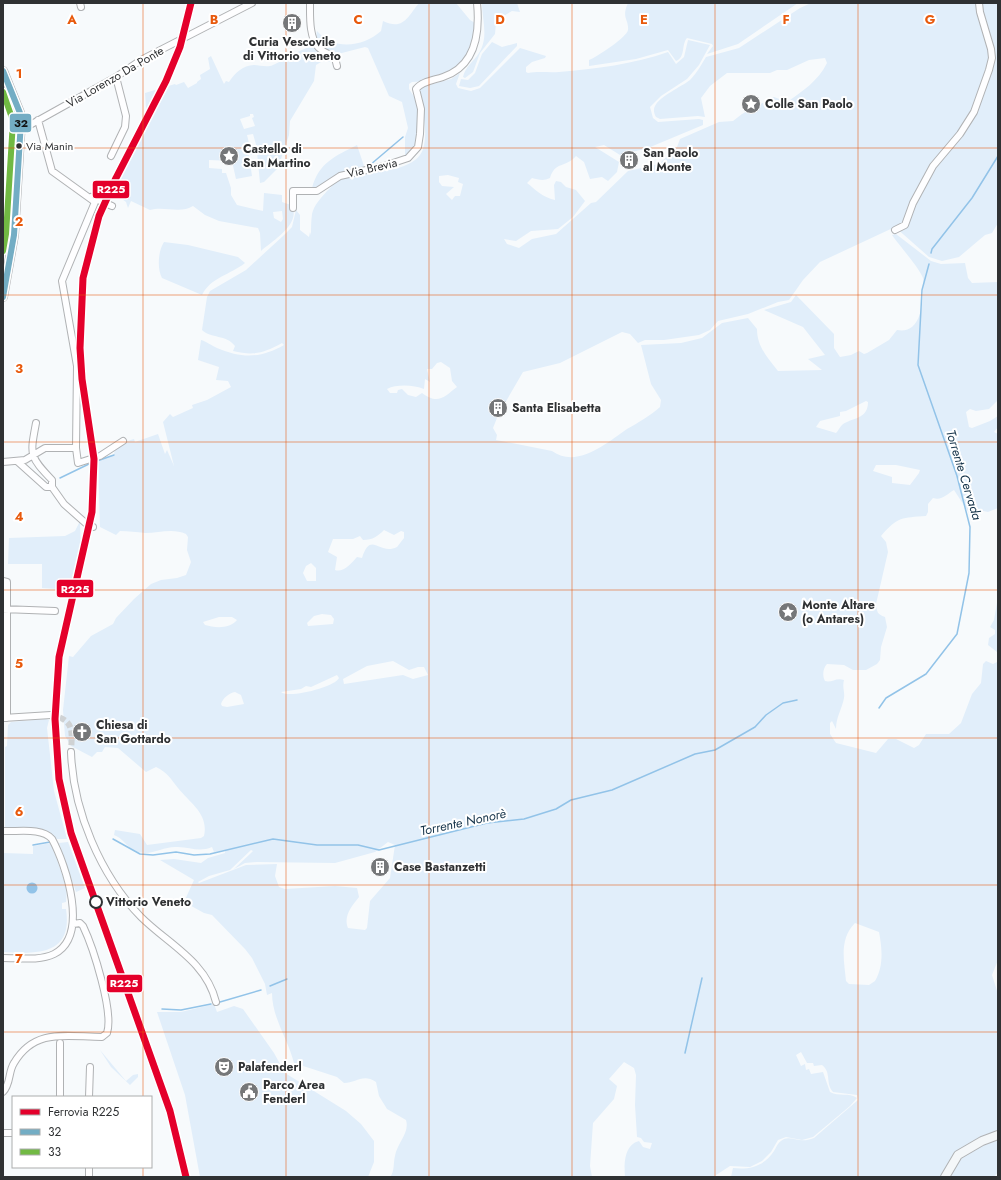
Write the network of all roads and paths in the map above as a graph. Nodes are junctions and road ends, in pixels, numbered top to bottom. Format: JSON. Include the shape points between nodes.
{"nodes":[{"id":1,"x":252,"y":3,"type":"edge"},
{"id":2,"x":310,"y":3,"type":"edge"},
{"id":3,"x":477,"y":3,"type":"edge"},
{"id":4,"x":979,"y":3,"type":"edge"},
{"id":5,"x":337,"y":66,"type":"dead end"},
{"id":6,"x":3,"y":71,"type":"edge"},
{"id":7,"x":116,"y":77,"type":"junction"},
{"id":8,"x":38,"y":120,"type":"junction"},
{"id":9,"x":21,"y":130,"type":"junction"},
{"id":10,"x":111,"y":156,"type":"dead end"},
{"id":11,"x":81,"y":192,"type":"junction"},
{"id":12,"x":111,"y":205,"type":"dead end"},
{"id":13,"x":293,"y":208,"type":"dead end"},
{"id":14,"x":895,"y":230,"type":"dead end"},
{"id":15,"x":3,"y":292,"type":"edge"},
{"id":16,"x":36,"y":423,"type":"dead end"},
{"id":17,"x":123,"y":441,"type":"dead end"},
{"id":18,"x":76,"y":448,"type":"junction"},
{"id":19,"x":32,"y":456,"type":"junction"},
{"id":20,"x":17,"y":461,"type":"junction"},
{"id":21,"x":3,"y":462,"type":"edge"},
{"id":22,"x":52,"y":487,"type":"junction"},
{"id":23,"x":94,"y":527,"type":"dead end"},
{"id":24,"x":5,"y":581,"type":"edge"},
{"id":25,"x":5,"y":610,"type":"edge"},
{"id":26,"x":55,"y":611,"type":"dead end"},
{"id":27,"x":51,"y":715,"type":"tunnel mouth"},
{"id":28,"x":5,"y":718,"type":"edge"},
{"id":29,"x":71,"y":752,"type":"tunnel mouth"},
{"id":30,"x":3,"y":832,"type":"edge"},
{"id":31,"x":73,"y":924,"type":"junction"},
{"id":32,"x":3,"y":958,"type":"edge"},
{"id":33,"x":216,"y":1002,"type":"dead end"},
{"id":34,"x":60,"y":1043,"type":"dead end"},
{"id":35,"x":90,"y":1067,"type":"dead end"},
{"id":36,"x":3,"y":1092,"type":"edge"},
{"id":37,"x":60,"y":1096,"type":"edge"},
{"id":38,"x":89,"y":1096,"type":"edge"},
{"id":39,"x":998,"y":1135,"type":"edge"},
{"id":40,"x":945,"y":1177,"type":"edge"}],
"edges":[{"from":1,"to":7,"type":"street","name":"Via Lorenzo Da Ponte","via":[[130,66]]},
{"from":2,"to":5,"type":"street","via":[[315,43],[335,58]]},
{"from":3,"to":13,"type":"street","name":"Via Brevia","via":[[477,38],[461,69],[416,89],[421,116],[418,147],[414,152],[403,161],[340,176],[317,191],[293,191]]},
{"from":4,"to":14,"type":"street","via":[[992,58],[974,112],[960,134],[933,166],[904,225]]},
{"from":6,"to":9,"type":"street","via":[[20,113]]},
{"from":7,"to":8,"type":"street","name":"Via Lorenzo Da Ponte"},
{"from":7,"to":10,"type":"street","via":[[126,116],[125,127]]},
{"from":8,"to":9,"type":"street","name":"Via Lorenzo Da Ponte"},
{"from":8,"to":11,"type":"street","via":[[52,170]]},
{"from":9,"to":15,"type":"street","via":[[14,235]]},
{"from":11,"to":12,"type":"street"},
{"from":11,"to":18,"type":"street","via":[[95,202],[62,281],[77,366]]},
{"from":16,"to":19,"type":"street"},
{"from":17,"to":18,"type":"street","via":[[100,456],[80,464]]},
{"from":18,"to":19,"type":"street","via":[[45,448]]},
{"from":19,"to":20,"type":"street"},
{"from":19,"to":22,"type":"street","via":[[52,480]]},
{"from":20,"to":21,"type":"street"},
{"from":20,"to":22,"type":"street","via":[[46,487]]},
{"from":22,"to":23,"type":"street","via":[[69,509],[90,527]]},
{"from":24,"to":25,"type":"street"},
{"from":25,"to":26,"type":"street"},
{"from":25,"to":28,"type":"street"},
{"from":27,"to":28,"type":"street"},
{"from":29,"to":33,"type":"street","via":[[72,775],[80,807],[105,868],[142,917],[199,968]]},
{"from":30,"to":31,"type":"street","via":[[39,832],[47,834],[52,839],[70,890]]},
{"from":31,"to":32,"type":"street","via":[[68,942],[54,954],[43,957]]},
{"from":31,"to":36,"type":"street","via":[[80,923],[84,929],[101,981],[108,1024],[107,1033],[102,1037],[63,1034],[38,1041],[16,1060]]},
{"from":34,"to":37,"type":"street"},
{"from":35,"to":38,"type":"street"},
{"from":39,"to":40,"type":"street","via":[[958,1155]]}]}
